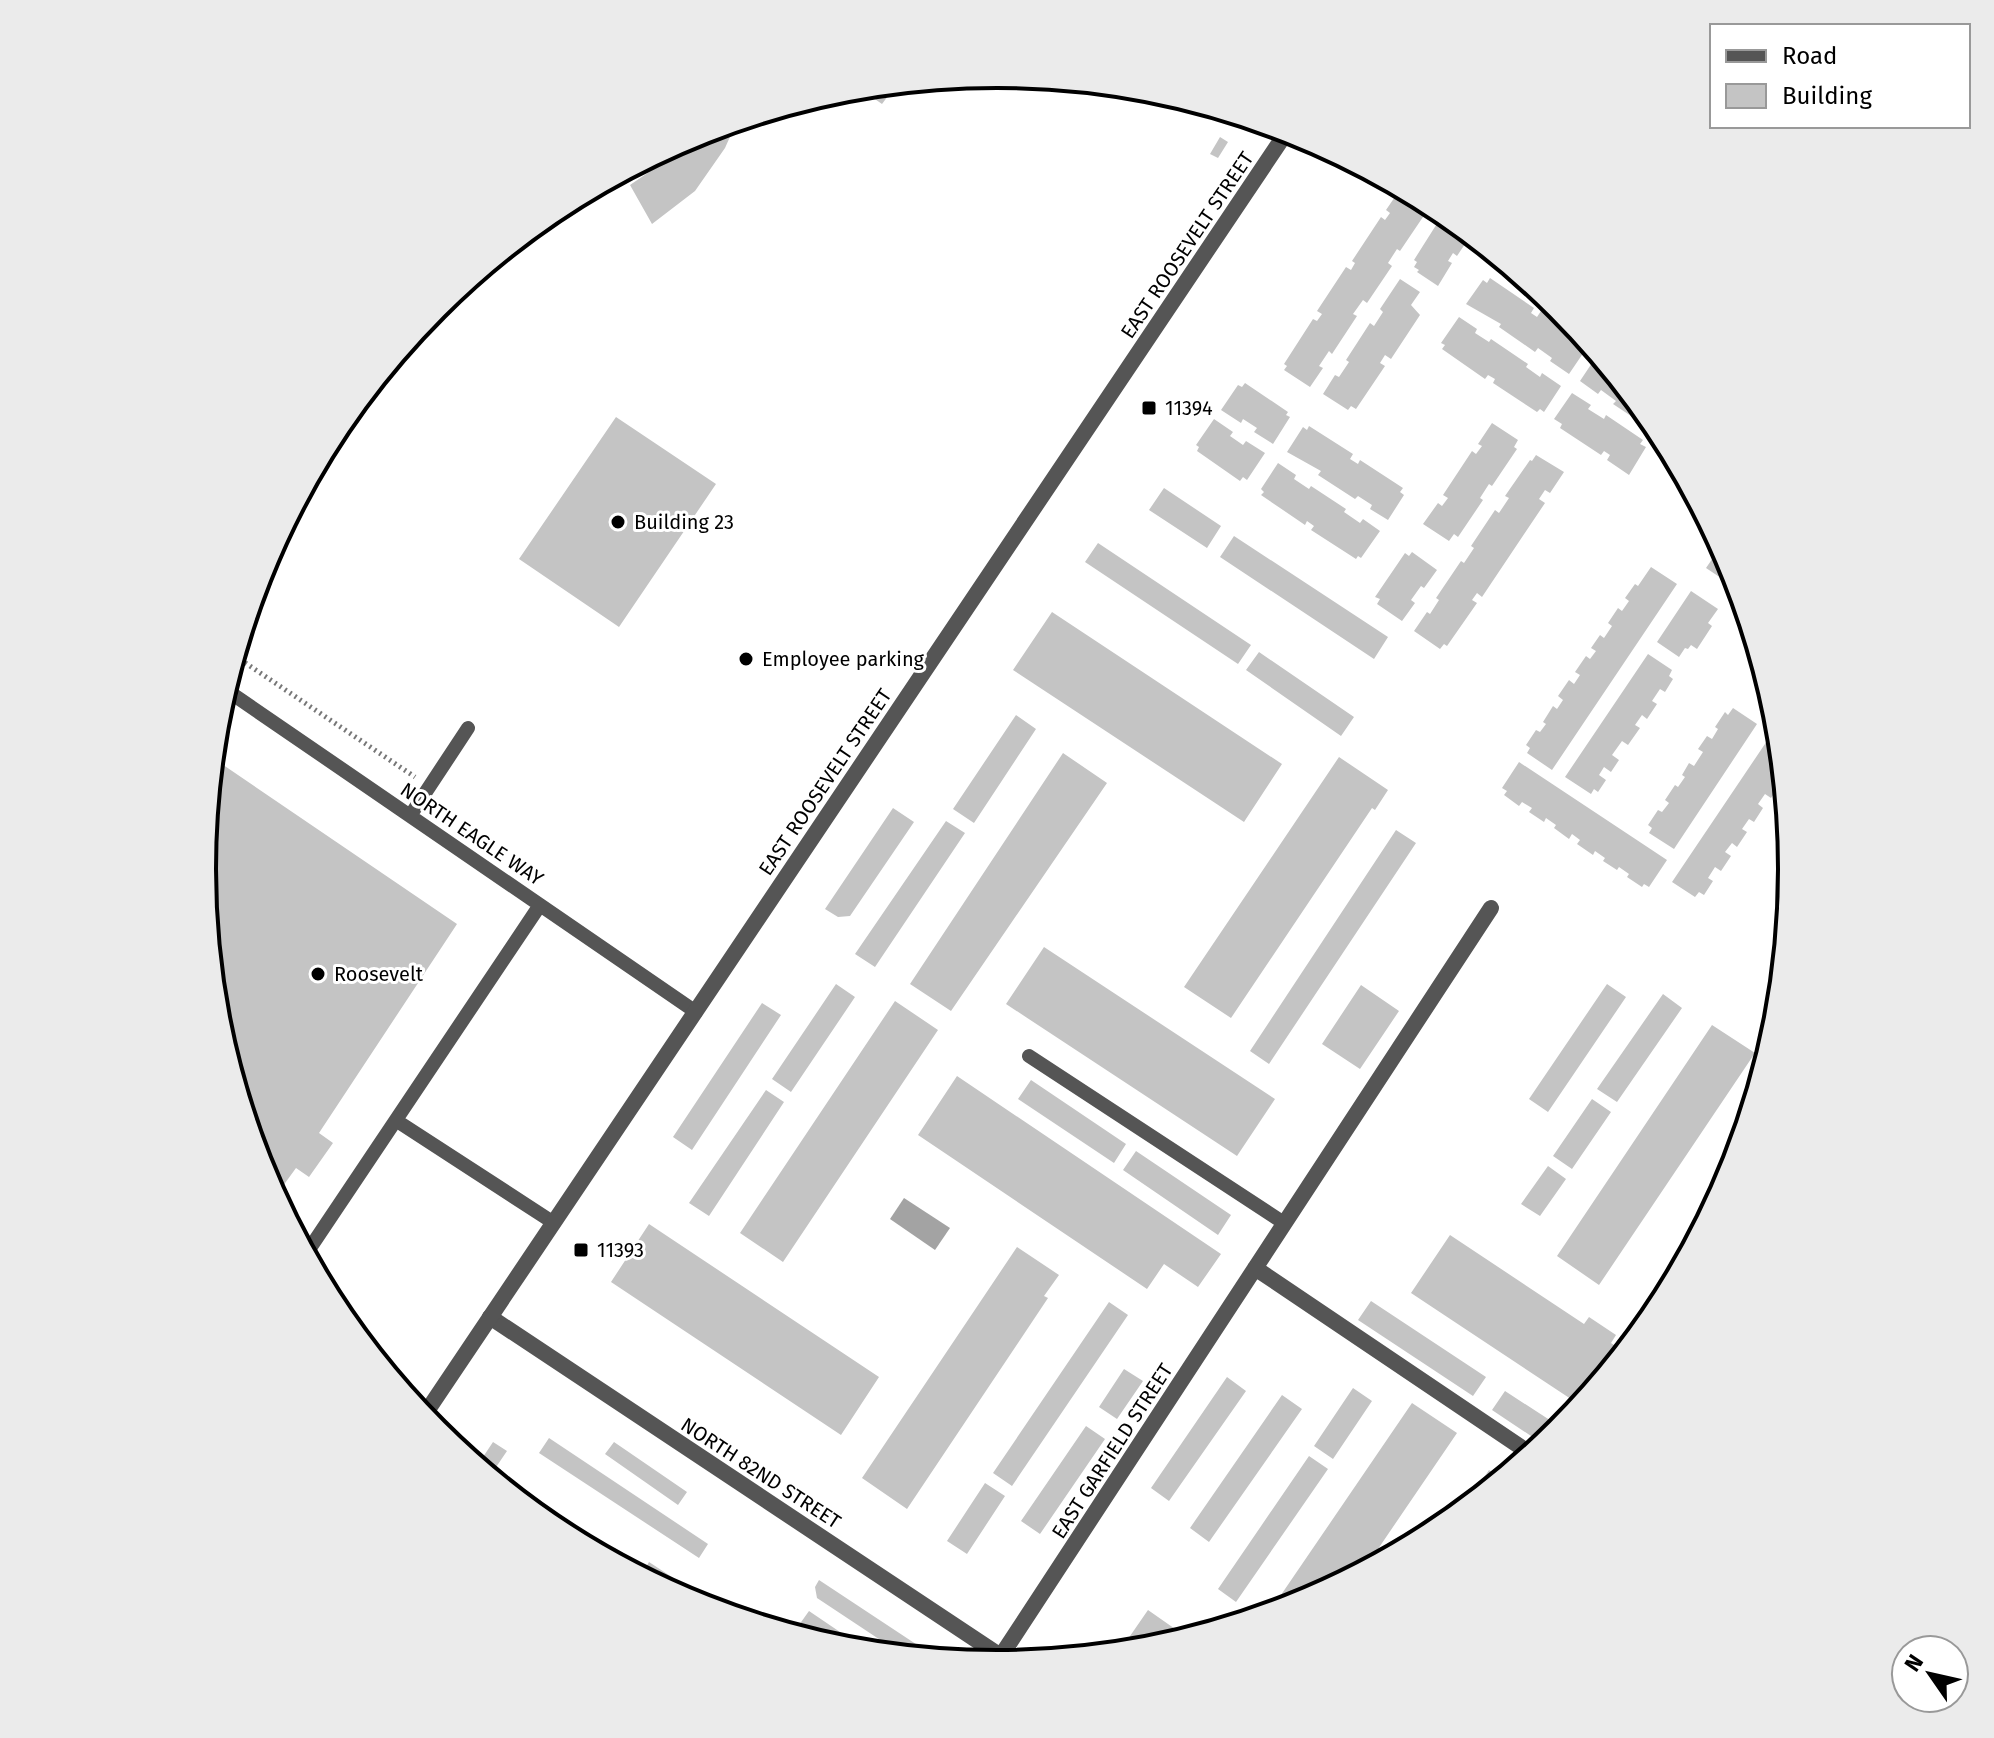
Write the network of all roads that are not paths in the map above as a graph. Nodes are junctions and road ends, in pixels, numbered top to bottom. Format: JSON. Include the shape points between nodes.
{"nodes":[{"id":1,"x":1280,"y":141,"type":"edge"},
{"id":2,"x":236,"y":696,"type":"edge"},
{"id":3,"x":468,"y":728,"type":"dead end"},
{"id":4,"x":410,"y":816,"type":"junction"},
{"id":5,"x":540,"y":905,"type":"junction"},
{"id":6,"x":1491,"y":908,"type":"dead end"},
{"id":7,"x":696,"y":1012,"type":"junction"},
{"id":8,"x":1029,"y":1056,"type":"dead end"},
{"id":9,"x":397,"y":1121,"type":"junction"},
{"id":10,"x":554,"y":1223,"type":"junction"},
{"id":11,"x":1284,"y":1223,"type":"junction"},
{"id":12,"x":313,"y":1244,"type":"edge"},
{"id":13,"x":1255,"y":1268,"type":"junction"},
{"id":14,"x":490,"y":1317,"type":"junction"},
{"id":15,"x":431,"y":1406,"type":"edge"},
{"id":16,"x":1521,"y":1447,"type":"edge"},
{"id":17,"x":1012,"y":1649,"type":"edge"},
{"id":18,"x":992,"y":1650,"type":"edge"}],
"edges":[{"from":1,"to":7,"type":"street","name":"EAST ROOSEVELT STREET"},
{"from":2,"to":4,"type":"lane","name":"NORTH EAGLE WAY"},
{"from":3,"to":4,"type":"lane"},
{"from":4,"to":5,"type":"lane","name":"NORTH EAGLE WAY"},
{"from":5,"to":7,"type":"lane","name":"NORTH EAGLE WAY"},
{"from":5,"to":9,"type":"lane"},
{"from":6,"to":11,"type":"street","name":"EAST GARFIELD STREET"},
{"from":7,"to":10,"type":"street","name":"EAST ROOSEVELT STREET"},
{"from":8,"to":11,"type":"lane"},
{"from":9,"to":10,"type":"lane"},
{"from":9,"to":12,"type":"lane"},
{"from":10,"to":14,"type":"street","name":"EAST ROOSEVELT STREET"},
{"from":11,"to":13,"type":"street","name":"EAST GARFIELD STREET"},
{"from":13,"to":16,"type":"street"},
{"from":13,"to":17,"type":"street","name":"EAST GARFIELD STREET"},
{"from":14,"to":15,"type":"street","name":"EAST ROOSEVELT STREET"},
{"from":14,"to":18,"type":"street","name":"NORTH 82ND STREET"}]}
